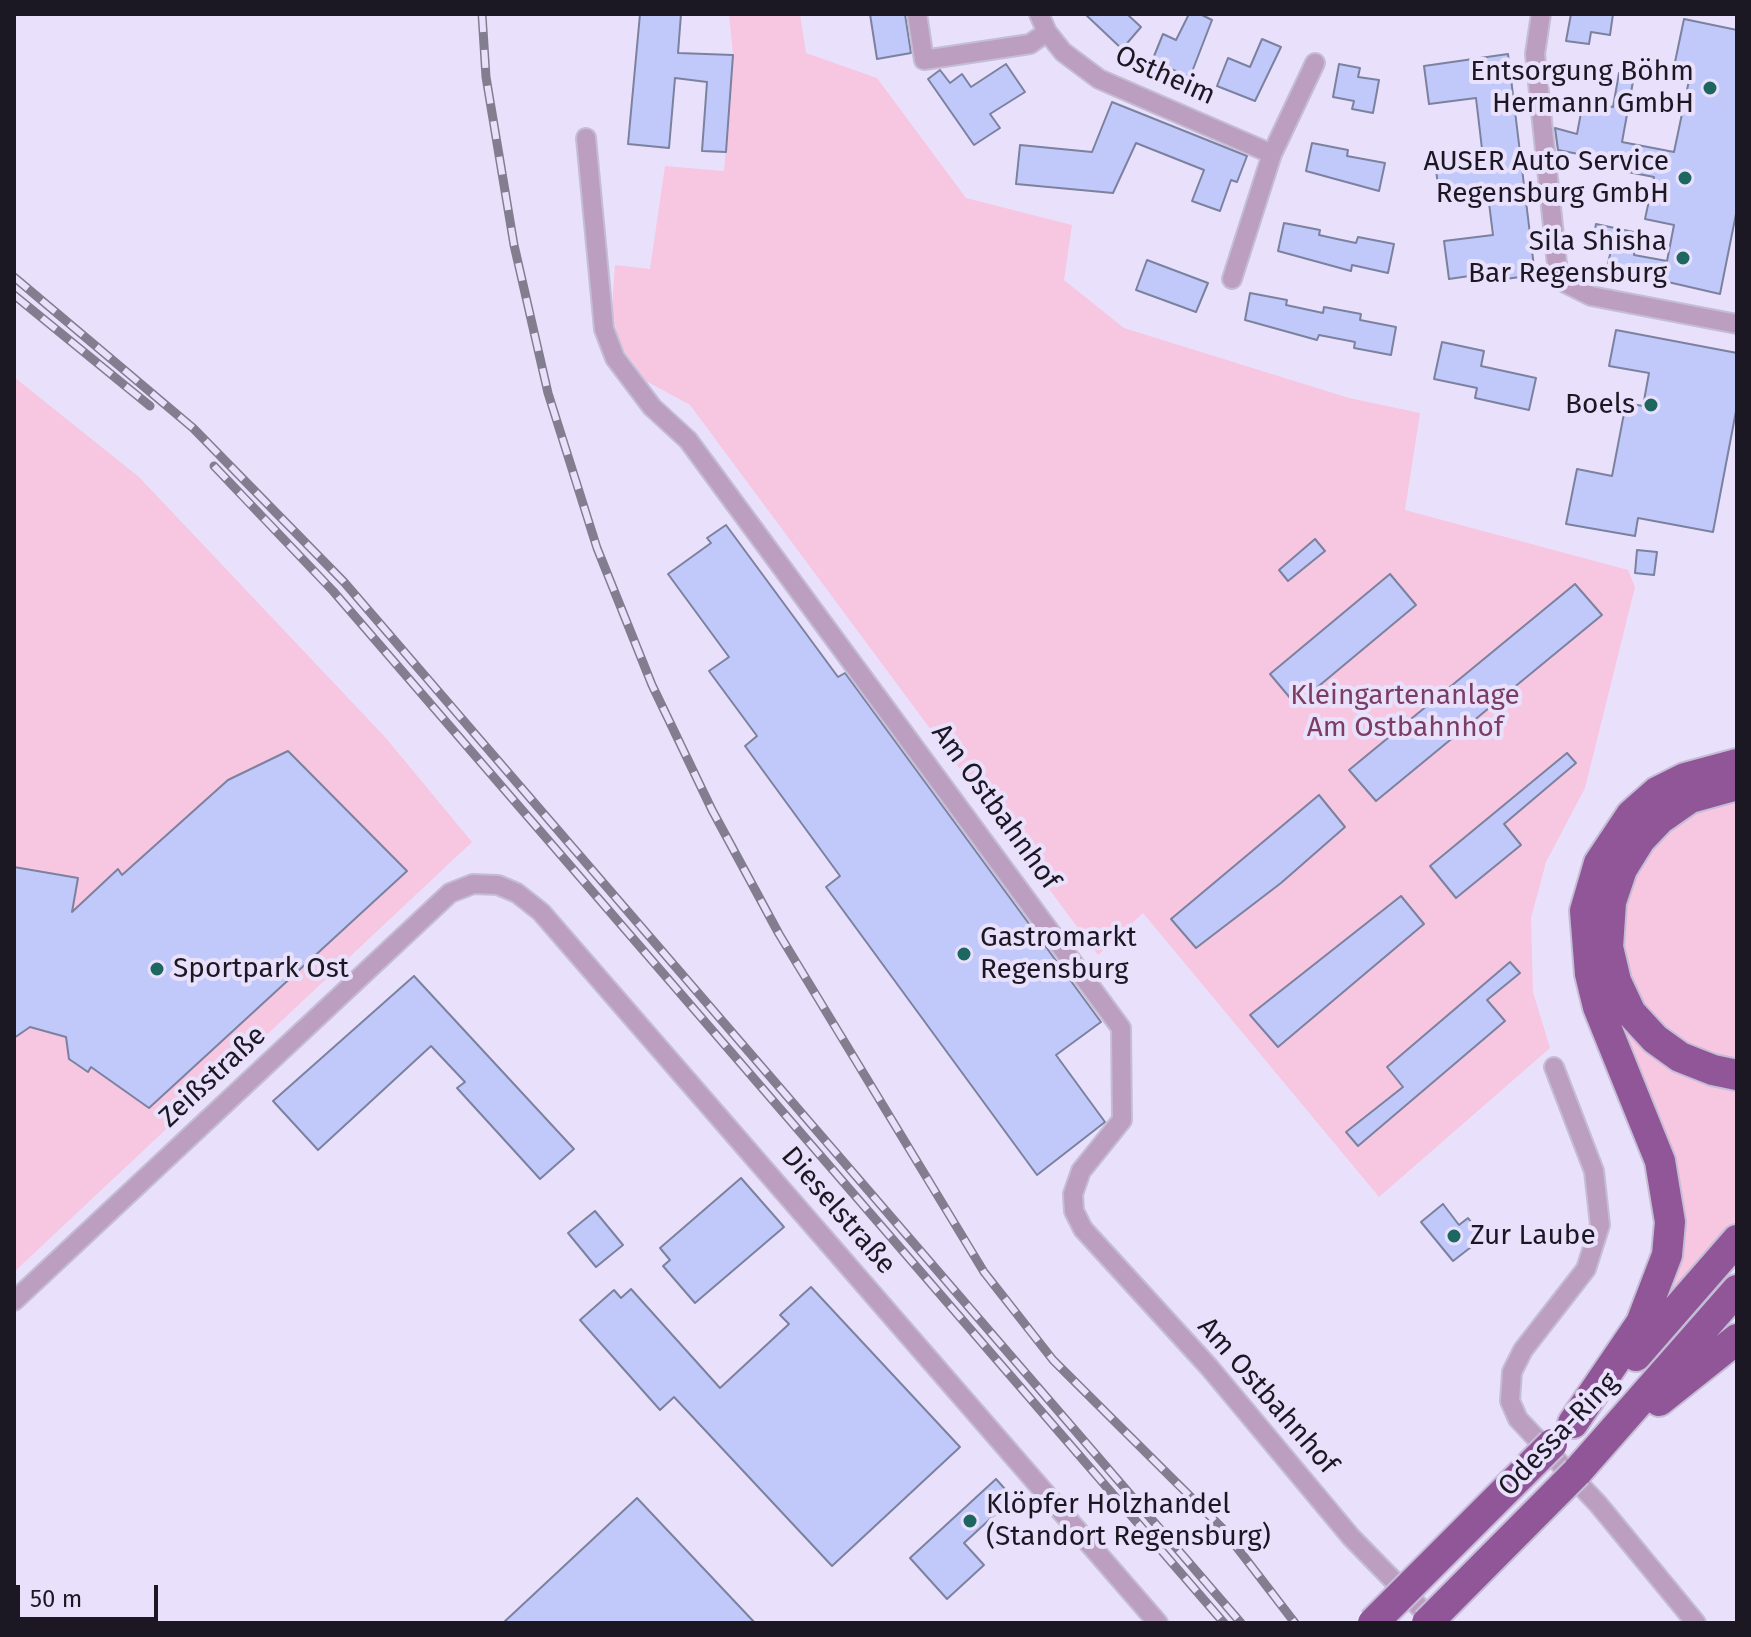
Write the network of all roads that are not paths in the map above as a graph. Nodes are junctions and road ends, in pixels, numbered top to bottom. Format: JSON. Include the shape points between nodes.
{"nodes":[{"id":1,"x":917,"y":14,"type":"edge"},
{"id":2,"x":1039,"y":14,"type":"edge"},
{"id":3,"x":1541,"y":14,"type":"edge"},
{"id":4,"x":1047,"y":32,"type":"junction"},
{"id":5,"x":1315,"y":63,"type":"dead end"},
{"id":6,"x":586,"y":138,"type":"dead end"},
{"id":7,"x":1272,"y":154,"type":"junction"},
{"id":8,"x":1232,"y":279,"type":"dead end"},
{"id":9,"x":1737,"y":324,"type":"edge"},
{"id":10,"x":1737,"y":764,"type":"edge"},
{"id":11,"x":1737,"y":785,"type":"edge"},
{"id":12,"x":450,"y":893,"type":"joint"},
{"id":13,"x":1554,"y":1067,"type":"dead end"},
{"id":14,"x":1737,"y":1075,"type":"edge"},
{"id":15,"x":1737,"y":1240,"type":"edge"},
{"id":16,"x":1737,"y":1290,"type":"edge"},
{"id":17,"x":14,"y":1301,"type":"edge"},
{"id":18,"x":1737,"y":1339,"type":"edge"},
{"id":19,"x":1562,"y":1434,"type":"junction"},
{"id":20,"x":1600,"y":1446,"type":"junction"},
{"id":21,"x":1158,"y":1623,"type":"edge"},
{"id":22,"x":1373,"y":1623,"type":"edge"},
{"id":23,"x":1427,"y":1623,"type":"edge"},
{"id":24,"x":1435,"y":1623,"type":"edge"},
{"id":25,"x":1696,"y":1623,"type":"edge"}],
"edges":[{"from":1,"to":4,"type":"street","via":[[924,60],[1030,44]]},
{"from":2,"to":4,"type":"street","name":"Ostheim"},
{"from":3,"to":9,"type":"street","via":[[1535,54],[1558,274],[1591,296]]},
{"from":4,"to":7,"type":"street","name":"Ostheim","via":[[1076,65],[1099,79]]},
{"from":5,"to":7,"type":"street"},
{"from":6,"to":24,"type":"street","name":"Am Ostbahnhof","via":[[604,329],[615,358],[652,407],[688,440],[1121,1028],[1122,1120],[1081,1171],[1073,1194],[1083,1229],[1209,1367],[1351,1537]]},
{"from":7,"to":8,"type":"street"},
{"from":10,"to":19,"type":"highway","via":[[1685,778],[1657,792],[1631,815],[1599,863],[1585,911],[1588,963],[1598,1007],[1660,1161],[1670,1222],[1667,1255],[1641,1323]]},
{"from":11,"to":14,"type":"highway","via":[[1690,798],[1640,840],[1622,869],[1611,902],[1608,947],[1631,1013],[1655,1039],[1680,1057]]},
{"from":12,"to":17,"type":"street","name":"Zeißstraße"},
{"from":12,"to":21,"type":"street","name":"Dieselstraße","via":[[473,884],[498,885],[541,912]]},
{"from":13,"to":25,"type":"street","via":[[1594,1171],[1600,1225],[1586,1269],[1523,1350],[1512,1372],[1510,1401],[1518,1419],[1598,1504]]},
{"from":15,"to":19,"type":"highway","name":"Odessa-Ring"},
{"from":16,"to":20,"type":"highway","name":"Odessa-Ring"},
{"from":18,"to":20,"type":"highway"},
{"from":19,"to":22,"type":"highway","name":"Odessa-Ring","bridge":true},
{"from":20,"to":23,"type":"highway","name":"Odessa-Ring","bridge":true}]}
